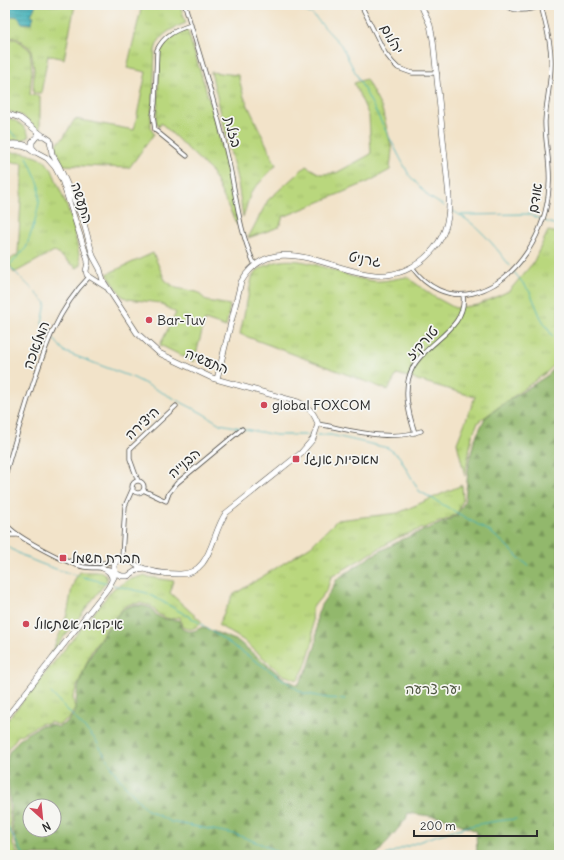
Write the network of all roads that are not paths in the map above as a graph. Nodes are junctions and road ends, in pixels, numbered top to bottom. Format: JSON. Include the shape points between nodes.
{"nodes":[{"id":1,"x":185,"y":5,"type":"edge"},
{"id":2,"x":361,"y":5,"type":"edge"},
{"id":3,"x":421,"y":5,"type":"edge"},
{"id":4,"x":504,"y":5,"type":"edge"},
{"id":5,"x":541,"y":6,"type":"edge"},
{"id":6,"x":190,"y":25,"type":"junction"},
{"id":7,"x":437,"y":73,"type":"junction"},
{"id":8,"x":5,"y":113,"type":"edge"},
{"id":9,"x":30,"y":126,"type":"junction"},
{"id":10,"x":43,"y":135,"type":"junction"},
{"id":11,"x":33,"y":140,"type":"junction"},
{"id":12,"x":21,"y":145,"type":"junction"},
{"id":13,"x":5,"y":146,"type":"edge"},
{"id":14,"x":51,"y":146,"type":"junction"},
{"id":15,"x":38,"y":152,"type":"junction"},
{"id":16,"x":187,"y":156,"type":"dead end"},
{"id":17,"x":255,"y":265,"type":"junction"},
{"id":18,"x":98,"y":266,"type":"junction"},
{"id":19,"x":88,"y":267,"type":"junction"},
{"id":20,"x":412,"y":267,"type":"junction"},
{"id":21,"x":100,"y":272,"type":"junction"},
{"id":22,"x":91,"y":277,"type":"junction"},
{"id":23,"x":106,"y":287,"type":"junction"},
{"id":24,"x":463,"y":294,"type":"junction"},
{"id":25,"x":217,"y":379,"type":"junction"},
{"id":26,"x":176,"y":406,"type":"dead end"},
{"id":27,"x":318,"y":424,"type":"junction"},
{"id":28,"x":242,"y":429,"type":"dead end"},
{"id":29,"x":422,"y":431,"type":"dead end"},
{"id":30,"x":415,"y":433,"type":"junction"},
{"id":31,"x":5,"y":476,"type":"edge"},
{"id":32,"x":138,"y":481,"type":"junction"},
{"id":33,"x":133,"y":488,"type":"junction"},
{"id":34,"x":143,"y":490,"type":"junction"},
{"id":35,"x":5,"y":523,"type":"edge"},
{"id":36,"x":5,"y":534,"type":"edge"},
{"id":37,"x":18,"y":535,"type":"junction"},
{"id":38,"x":119,"y":559,"type":"junction"},
{"id":39,"x":67,"y":560,"type":"junction"},
{"id":40,"x":131,"y":561,"type":"junction"},
{"id":41,"x":102,"y":568,"type":"junction"},
{"id":42,"x":147,"y":569,"type":"junction"},
{"id":43,"x":114,"y":571,"type":"junction"},
{"id":44,"x":130,"y":574,"type":"junction"},
{"id":45,"x":123,"y":577,"type":"junction"},
{"id":46,"x":112,"y":582,"type":"junction"},
{"id":47,"x":108,"y":588,"type":"junction"},
{"id":48,"x":5,"y":719,"type":"edge"}],
"edges":[{"from":1,"to":6,"type":"street","name":"בזלת"},
{"from":2,"to":7,"type":"street","name":"יהלום","via":[[393,64],[412,73]]},
{"from":3,"to":7,"type":"street","name":"גרניט","via":[[432,32]]},
{"from":4,"to":5,"type":"street","via":[[518,10]]},
{"from":5,"to":24,"type":"street","name":"אודם","via":[[552,58],[546,120],[550,186],[545,215],[530,245],[512,270],[488,288]]},
{"from":6,"to":16,"type":"street","via":[[170,34],[157,50],[153,116],[155,130]]},
{"from":6,"to":17,"type":"street","name":"בזלת","via":[[227,152],[243,234]]},
{"from":7,"to":20,"type":"street","name":"גרניט","via":[[449,213],[446,228],[439,242],[428,256]]},
{"from":8,"to":9,"type":"street","via":[[20,118]]},
{"from":9,"to":10,"type":"street"},
{"from":9,"to":11,"type":"street","via":[[34,134]]},
{"from":10,"to":11,"type":"street"},
{"from":10,"to":14,"type":"street","via":[[49,139]]},
{"from":11,"to":12,"type":"highway"},
{"from":11,"to":15,"type":"street","via":[[32,146]]},
{"from":12,"to":13,"type":"highway"},
{"from":12,"to":15,"type":"highway"},
{"from":14,"to":15,"type":"street","via":[[48,151]]},
{"from":14,"to":18,"type":"street","via":[[52,154],[83,220]]},
{"from":15,"to":19,"type":"street","name":"התעשה","via":[[48,158],[62,180]]},
{"from":17,"to":20,"type":"street","name":"גרניט","via":[[267,258],[290,255],[304,256],[376,275],[393,274]]},
{"from":17,"to":25,"type":"street","name":"גרניט","via":[[241,282]]},
{"from":18,"to":19,"type":"street","via":[[94,264]]},
{"from":18,"to":21,"type":"street"},
{"from":19,"to":22,"type":"street","via":[[86,271]]},
{"from":20,"to":24,"type":"street","name":"אודם","via":[[432,287],[444,292]]},
{"from":21,"to":22,"type":"street","via":[[98,276]]},
{"from":21,"to":23,"type":"street","name":"התעשיה"},
{"from":22,"to":23,"type":"street","name":"התעשיה"},
{"from":22,"to":31,"type":"street","name":"המלאכה","via":[[69,300],[53,329],[38,368]]},
{"from":23,"to":25,"type":"street","name":"התעשיה","via":[[137,332],[159,353]]},
{"from":24,"to":30,"type":"street","name":"טורקיז","via":[[459,318],[417,361],[410,375],[407,398]]},
{"from":25,"to":27,"type":"street","name":"התעשיה","via":[[298,402],[313,412]]},
{"from":26,"to":32,"type":"street","name":"היצירה","via":[[130,449],[130,459]]},
{"from":27,"to":30,"type":"street","via":[[381,435],[399,436]]},
{"from":27,"to":42,"type":"street","via":[[313,439],[301,453],[226,513],[206,558],[197,570],[179,574]]},
{"from":28,"to":34,"type":"street","name":"הבנייה","via":[[177,483],[166,501]]},
{"from":29,"to":30,"type":"street"},
{"from":32,"to":33,"type":"street","via":[[133,484]]},
{"from":32,"to":34,"type":"street","via":[[143,483]]},
{"from":33,"to":34,"type":"street","via":[[137,492]]},
{"from":33,"to":38,"type":"street","via":[[125,506]]},
{"from":35,"to":36,"type":"street"},
{"from":35,"to":37,"type":"street"},
{"from":36,"to":37,"type":"street"},
{"from":37,"to":39,"type":"street"},
{"from":38,"to":39,"type":"street","via":[[96,563]]},
{"from":38,"to":40,"type":"street","via":[[128,558]]},
{"from":38,"to":43,"type":"street"},
{"from":39,"to":41,"type":"street","via":[[83,567]]},
{"from":40,"to":42,"type":"street"},
{"from":40,"to":44,"type":"street","via":[[133,568]]},
{"from":41,"to":43,"type":"street"},
{"from":41,"to":46,"type":"street","via":[[110,573]]},
{"from":42,"to":44,"type":"street"},
{"from":43,"to":45,"type":"street"},
{"from":43,"to":46,"type":"street"},
{"from":44,"to":45,"type":"street"},
{"from":45,"to":47,"type":"street"},
{"from":46,"to":47,"type":"street"},
{"from":47,"to":48,"type":"street"}]}
